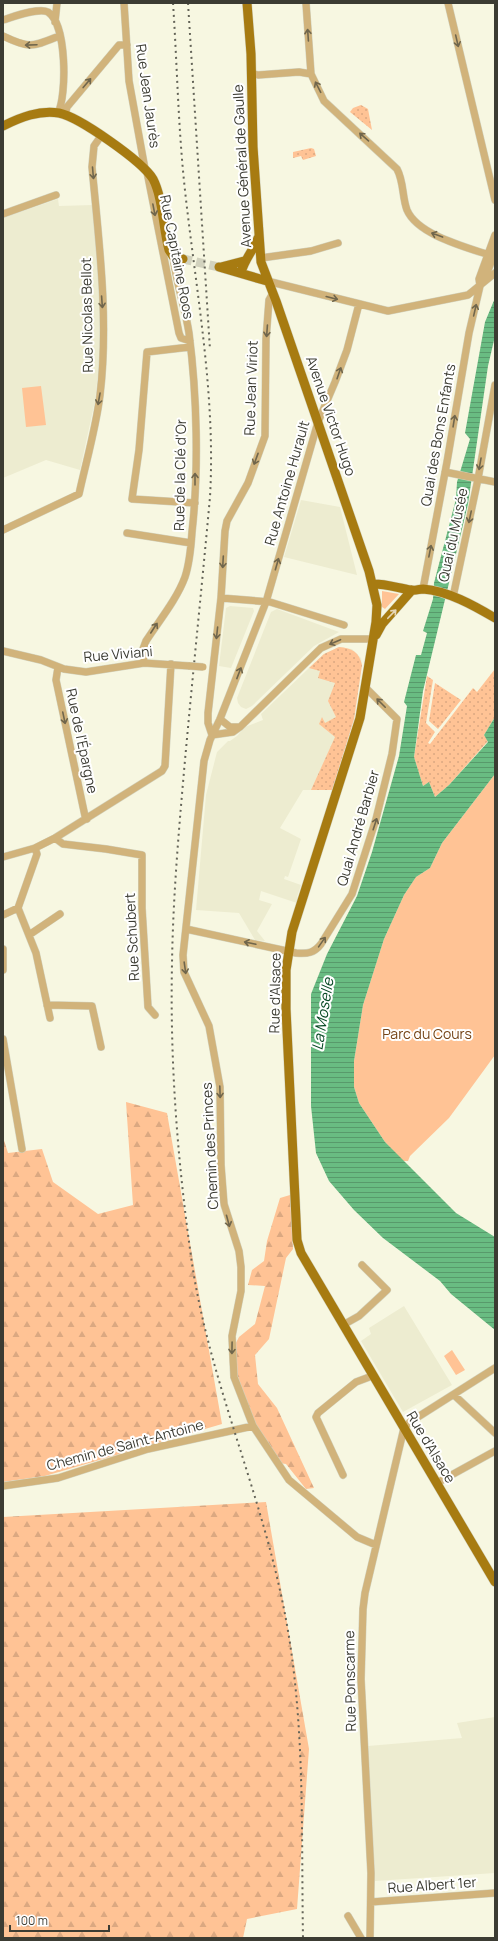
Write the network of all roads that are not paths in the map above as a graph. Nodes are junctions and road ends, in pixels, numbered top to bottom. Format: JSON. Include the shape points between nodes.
{"nodes":[{"id":1,"x":57,"y":3,"type":"edge"},
{"id":2,"x":124,"y":3,"type":"edge"},
{"id":3,"x":247,"y":3,"type":"edge"},
{"id":4,"x":306,"y":3,"type":"edge"},
{"id":5,"x":448,"y":3,"type":"edge"},
{"id":6,"x":3,"y":20,"type":"edge"},
{"id":7,"x":55,"y":22,"type":"junction"},
{"id":8,"x":3,"y":36,"type":"edge"},
{"id":9,"x":60,"y":36,"type":"junction"},
{"id":10,"x":127,"y":45,"type":"junction"},
{"id":11,"x":251,"y":73,"type":"junction"},
{"id":12,"x":311,"y":74,"type":"junction"},
{"id":13,"x":62,"y":114,"type":"junction"},
{"id":14,"x":3,"y":126,"type":"edge"},
{"id":15,"x":101,"y":136,"type":"junction"},
{"id":16,"x":146,"y":170,"type":"junction"},
{"id":17,"x":56,"y":195,"type":"dead end"},
{"id":18,"x":495,"y":200,"type":"edge"},
{"id":19,"x":3,"y":214,"type":"edge"},
{"id":20,"x":495,"y":235,"type":"edge"},
{"id":21,"x":259,"y":236,"type":"junction"},
{"id":22,"x":338,"y":243,"type":"dead end"},
{"id":23,"x":493,"y":255,"type":"edge"},
{"id":24,"x":173,"y":256,"type":"junction"},
{"id":25,"x":261,"y":258,"type":"junction"},
{"id":26,"x":183,"y":259,"type":"tunnel mouth"},
{"id":27,"x":244,"y":261,"type":"junction"},
{"id":28,"x":241,"y":273,"type":"junction"},
{"id":29,"x":495,"y":273,"type":"edge"},
{"id":30,"x":267,"y":281,"type":"junction"},
{"id":31,"x":480,"y":286,"type":"junction"},
{"id":32,"x":272,"y":293,"type":"junction"},
{"id":33,"x":359,"y":304,"type":"junction"},
{"id":34,"x":190,"y":344,"type":"junction"},
{"id":35,"x":495,"y":385,"type":"edge"},
{"id":36,"x":318,"y":422,"type":"junction"},
{"id":37,"x":445,"y":472,"type":"junction"},
{"id":38,"x":476,"y":478,"type":"junction"},
{"id":39,"x":495,"y":482,"type":"edge"},
{"id":40,"x":195,"y":503,"type":"junction"},
{"id":41,"x":3,"y":530,"type":"edge"},
{"id":42,"x":128,"y":533,"type":"dead end"},
{"id":43,"x":191,"y":543,"type":"junction"},
{"id":44,"x":374,"y":584,"type":"junction"},
{"id":45,"x":422,"y":589,"type":"junction"},
{"id":46,"x":412,"y":590,"type":"junction"},
{"id":47,"x":453,"y":597,"type":"junction"},
{"id":48,"x":221,"y":598,"type":"junction"},
{"id":49,"x":266,"y":602,"type":"junction"},
{"id":50,"x":495,"y":618,"type":"edge"},
{"id":51,"x":344,"y":625,"type":"dead end"},
{"id":52,"x":373,"y":639,"type":"junction"},
{"id":53,"x":3,"y":652,"type":"edge"},
{"id":54,"x":144,"y":663,"type":"junction"},
{"id":55,"x":171,"y":664,"type":"junction"},
{"id":56,"x":58,"y":666,"type":"junction"},
{"id":57,"x":214,"y":668,"type":"junction"},
{"id":58,"x":365,"y":687,"type":"junction"},
{"id":59,"x":208,"y":713,"type":"junction"},
{"id":60,"x":220,"y":719,"type":"junction"},
{"id":61,"x":240,"y":727,"type":"junction"},
{"id":62,"x":212,"y":735,"type":"junction"},
{"id":63,"x":87,"y":819,"type":"junction"},
{"id":64,"x":63,"y":834,"type":"junction"},
{"id":65,"x":55,"y":838,"type":"junction"},
{"id":66,"x":68,"y":845,"type":"junction"},
{"id":67,"x":35,"y":848,"type":"junction"},
{"id":68,"x":3,"y":857,"type":"edge"},
{"id":69,"x":18,"y":908,"type":"junction"},
{"id":70,"x":60,"y":914,"type":"dead end"},
{"id":71,"x":3,"y":915,"type":"edge"},
{"id":72,"x":186,"y":929,"type":"junction"},
{"id":73,"x":29,"y":935,"type":"junction"},
{"id":74,"x":3,"y":949,"type":"edge"},
{"id":75,"x":288,"y":952,"type":"junction"},
{"id":76,"x":3,"y":970,"type":"edge"},
{"id":77,"x":47,"y":1005,"type":"junction"},
{"id":78,"x":155,"y":1016,"type":"dead end"},
{"id":79,"x":50,"y":1018,"type":"dead end"},
{"id":80,"x":3,"y":1039,"type":"edge"},
{"id":81,"x":101,"y":1046,"type":"dead end"},
{"id":82,"x":22,"y":1149,"type":"dead end"},
{"id":83,"x":362,"y":1265,"type":"dead end"},
{"id":84,"x":343,"y":1326,"type":"junction"},
{"id":85,"x":495,"y":1368,"type":"edge"},
{"id":86,"x":372,"y":1376,"type":"junction"},
{"id":87,"x":454,"y":1395,"type":"junction"},
{"id":88,"x":253,"y":1426,"type":"junction"},
{"id":89,"x":404,"y":1428,"type":"junction"},
{"id":90,"x":495,"y":1433,"type":"edge"},
{"id":91,"x":495,"y":1451,"type":"edge"},
{"id":92,"x":343,"y":1475,"type":"dead end"},
{"id":93,"x":437,"y":1483,"type":"junction"},
{"id":94,"x":3,"y":1486,"type":"edge"},
{"id":95,"x":376,"y":1545,"type":"junction"},
{"id":96,"x":495,"y":1582,"type":"edge"},
{"id":97,"x":495,"y":1893,"type":"edge"},
{"id":98,"x":371,"y":1902,"type":"junction"},
{"id":99,"x":348,"y":1916,"type":"dead end"},
{"id":100,"x":361,"y":1938,"type":"edge"},
{"id":101,"x":370,"y":1938,"type":"edge"}],
"edges":[{"from":1,"to":7,"type":"street"},
{"from":2,"to":10,"type":"street","name":"Rue Jean Jaurès"},
{"from":3,"to":11,"type":"main road","name":"Avenue Général de Gaulle"},
{"from":12,"to":4,"type":"street","one_way":true},
{"from":5,"to":18,"type":"street","one_way":true},
{"from":6,"to":7,"type":"street","via":[[41,10],[48,12]]},
{"from":7,"to":9,"type":"street"},
{"from":9,"to":8,"type":"street","one_way":true,"via":[[35,46]]},
{"from":9,"to":13,"type":"street","via":[[65,65]]},
{"from":13,"to":10,"type":"street","one_way":true,"via":[[119,45]]},
{"from":10,"to":16,"type":"street","name":"Rue Jean Jaurès","via":[[129,81]]},
{"from":11,"to":12,"type":"street"},
{"from":11,"to":21,"type":"main road","name":"Avenue Général de Gaulle"},
{"from":23,"to":12,"type":"street","one_way":true,"via":[[428,232],[419,226],[404,201],[402,181],[397,169],[324,101]]},
{"from":13,"to":14,"type":"main road","via":[[32,114]]},
{"from":13,"to":15,"type":"main road","via":[[74,118]]},
{"from":15,"to":16,"type":"main road","via":[[130,155]]},
{"from":15,"to":41,"type":"street","name":"Rue Nicolas Bellot","one_way":true,"via":[[94,146],[92,167],[103,315],[103,361],[100,396],[79,494]]},
{"from":16,"to":24,"type":"main road","via":[[157,188],[167,244]]},
{"from":16,"to":34,"type":"street","name":"Rue Capitaine Roos","one_way":true,"via":[[179,333],[181,338]]},
{"from":17,"to":19,"type":"street"},
{"from":20,"to":23,"type":"street","name":"Quai des Bons Enfants"},
{"from":21,"to":25,"type":"main road","name":"Avenue Général de Gaulle"},
{"from":21,"to":27,"type":"main road","via":[[253,251]]},
{"from":22,"to":25,"type":"street","via":[[311,251]]},
{"from":23,"to":31,"type":"street","name":"Quai des Bons Enfants","via":[[488,273]]},
{"from":24,"to":26,"type":"main road"},
{"from":24,"to":34,"type":"street","name":"Rue Capitaine Roos"},
{"from":25,"to":30,"type":"main road","name":"Avenue Victor Hugo"},
{"from":27,"to":28,"type":"main road"},
{"from":27,"to":28,"type":"main road","via":[[220,267]]},
{"from":28,"to":30,"type":"main road"},
{"from":29,"to":31,"type":"street"},
{"from":30,"to":32,"type":"main road","name":"Avenue Victor Hugo"},
{"from":30,"to":33,"type":"street","one_way":true},
{"from":31,"to":33,"type":"street","via":[[468,295],[388,311]]},
{"from":37,"to":31,"type":"street","name":"Quai des Bons Enfants","one_way":true,"via":[[466,349]]},
{"from":32,"to":36,"type":"main road","name":"Avenue Victor Hugo"},
{"from":32,"to":48,"type":"street","name":"Rue Jean Viriot","one_way":true,"via":[[269,300],[266,339],[265,436],[248,483],[225,526]]},
{"from":36,"to":33,"type":"street","name":"Rue Antoine Hurault","one_way":true,"via":[[344,357]]},
{"from":40,"to":34,"type":"street","name":"Rue de la Clé d'Or","one_way":true},
{"from":34,"to":40,"type":"street","via":[[147,352],[132,499]]},
{"from":35,"to":38,"type":"street","name":"Quai du Musée","one_way":true},
{"from":36,"to":44,"type":"main road","name":"Avenue Victor Hugo"},
{"from":49,"to":36,"type":"street","name":"Rue Antoine Hurault","one_way":true},
{"from":37,"to":38,"type":"street"},
{"from":45,"to":37,"type":"street","name":"Quai des Bons Enfants","one_way":true},
{"from":38,"to":39,"type":"street"},
{"from":38,"to":47,"type":"street","name":"Quai du Musée","one_way":true},
{"from":40,"to":43,"type":"street","name":"Rue de la Clé d'Or"},
{"from":42,"to":43,"type":"street"},
{"from":54,"to":43,"type":"street","name":"Rue de la Clé d'Or","one_way":true,"via":[[143,649],[146,641],[185,576]]},
{"from":44,"to":46,"type":"main road"},
{"from":44,"to":52,"type":"main road","name":"Avenue Victor Hugo","via":[[377,605]]},
{"from":45,"to":46,"type":"main road"},
{"from":45,"to":47,"type":"main road"},
{"from":52,"to":46,"type":"main road","one_way":true,"via":[[382,624]]},
{"from":47,"to":50,"type":"main road"},
{"from":48,"to":49,"type":"street"},
{"from":48,"to":57,"type":"street","name":"Rue Jean Viriot","one_way":true},
{"from":49,"to":51,"type":"street"},
{"from":60,"to":49,"type":"street","name":"Rue Antoine Hurault","one_way":true},
{"from":52,"to":58,"type":"main road","name":"Rue d'Alsace"},
{"from":52,"to":61,"type":"street","one_way":true,"via":[[341,639],[322,648]]},
{"from":53,"to":56,"type":"street","name":"Rue Viviani"},
{"from":54,"to":55,"type":"street","name":"Rue Viviani"},
{"from":54,"to":56,"type":"street","name":"Rue Viviani","via":[[86,672]]},
{"from":55,"to":57,"type":"street","name":"Rue Viviani","bridge":true},
{"from":55,"to":63,"type":"street","via":[[165,766],[162,771]]},
{"from":56,"to":63,"type":"street","name":"Rue de l'Épargne","one_way":true,"via":[[56,680],[84,816]]},
{"from":57,"to":59,"type":"street","name":"Rue Jean Viriot"},
{"from":58,"to":75,"type":"main road","name":"Rue d'Alsace","via":[[360,718],[292,932]]},
{"from":75,"to":58,"type":"street","name":"Quai André Barbier","one_way":true,"via":[[307,954],[321,944],[352,894],[376,818],[392,754],[396,719]]},
{"from":59,"to":60,"type":"street","via":[[212,720]]},
{"from":59,"to":62,"type":"street","name":"Rue Jean Viriot"},
{"from":60,"to":61,"type":"street","via":[[230,727]]},
{"from":60,"to":62,"type":"street","name":"Rue Antoine Hurault"},
{"from":61,"to":62,"type":"street","via":[[233,732]]},
{"from":62,"to":72,"type":"street","name":"Chemin des Princes","via":[[201,780]]},
{"from":63,"to":64,"type":"street"},
{"from":64,"to":65,"type":"street"},
{"from":64,"to":66,"type":"street"},
{"from":65,"to":66,"type":"street","via":[[59,843]]},
{"from":65,"to":67,"type":"street"},
{"from":66,"to":78,"type":"street","name":"Rue Schubert","via":[[142,856],[142,908],[148,1008]]},
{"from":67,"to":68,"type":"street"},
{"from":67,"to":69,"type":"street","via":[[37,854]]},
{"from":69,"to":71,"type":"street"},
{"from":69,"to":73,"type":"street"},
{"from":70,"to":73,"type":"street"},
{"from":75,"to":72,"type":"street","one_way":true},
{"from":72,"to":88,"type":"street","name":"Chemin des Princes","one_way":true,"via":[[184,972],[209,1026],[218,1068],[224,1204],[239,1251],[241,1267],[241,1291],[232,1336],[232,1365],[234,1377]]},
{"from":73,"to":77,"type":"street","via":[[36,953]]},
{"from":74,"to":76,"type":"street"},
{"from":75,"to":84,"type":"main road","name":"Rue d'Alsace","via":[[287,1016],[297,1240],[301,1253]]},
{"from":77,"to":79,"type":"street"},
{"from":77,"to":81,"type":"street","via":[[92,1006]]},
{"from":80,"to":82,"type":"street"},
{"from":83,"to":84,"type":"street","via":[[387,1290],[359,1316]]},
{"from":84,"to":86,"type":"main road","name":"Rue d'Alsace"},
{"from":85,"to":87,"type":"street"},
{"from":86,"to":89,"type":"main road","name":"Rue d'Alsace"},
{"from":86,"to":92,"type":"street","via":[[356,1382],[316,1417]]},
{"from":87,"to":89,"type":"street"},
{"from":87,"to":90,"type":"street"},
{"from":88,"to":94,"type":"street","name":"Chemin de Saint-Antoine","via":[[148,1449],[58,1478]]},
{"from":88,"to":95,"type":"street","name":"Chemin des Princes","via":[[289,1480],[357,1537]]},
{"from":89,"to":93,"type":"main road","name":"Rue d'Alsace"},
{"from":89,"to":95,"type":"street","name":"Rue Ponscarme"},
{"from":91,"to":93,"type":"street"},
{"from":93,"to":96,"type":"main road","name":"Rue d'Alsace"},
{"from":95,"to":98,"type":"street","name":"Rue Ponscarme","via":[[365,1593],[361,1679]]},
{"from":97,"to":98,"type":"street","name":"Rue Albert 1er"},
{"from":98,"to":101,"type":"street","name":"Rue Ponscarme"},
{"from":99,"to":100,"type":"street"}]}
